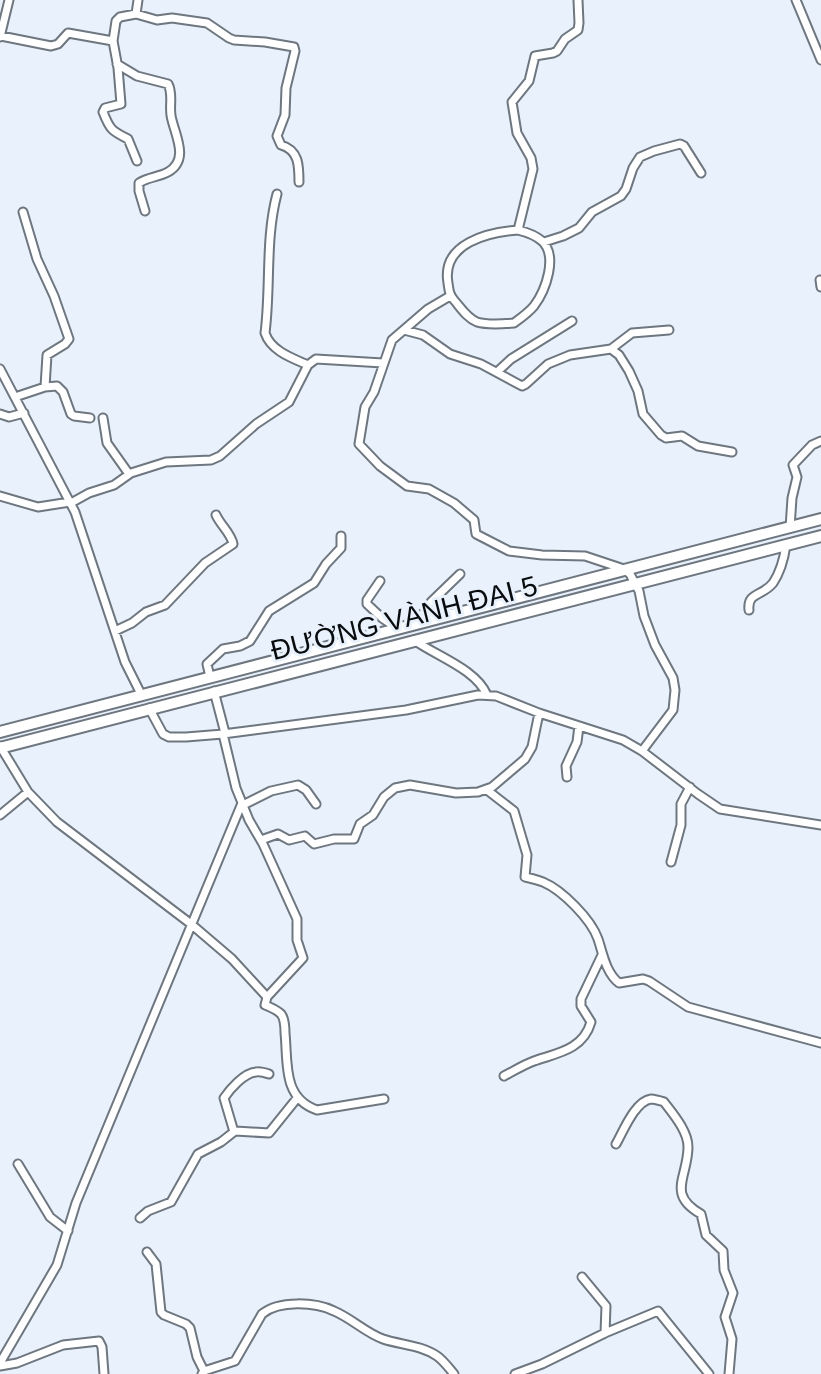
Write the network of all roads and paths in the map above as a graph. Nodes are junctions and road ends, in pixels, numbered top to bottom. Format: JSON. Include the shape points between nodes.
{"nodes":[{"id":1,"x":9,"y":0,"type":"edge"},
{"id":2,"x":138,"y":0,"type":"edge"},
{"id":3,"x":578,"y":0,"type":"edge"},
{"id":4,"x":796,"y":0,"type":"edge"},
{"id":5,"x":136,"y":14,"type":"junction"},
{"id":6,"x":0,"y":37,"type":"edge"},
{"id":7,"x":113,"y":41,"type":"junction"},
{"id":8,"x":820,"y":56,"type":"edge"},
{"id":9,"x":117,"y":64,"type":"junction"},
{"id":10,"x":137,"y":161,"type":"dead end"},
{"id":11,"x":701,"y":173,"type":"dead end"},
{"id":12,"x":299,"y":182,"type":"dead end"},
{"id":13,"x":277,"y":194,"type":"dead end"},
{"id":14,"x":145,"y":211,"type":"dead end"},
{"id":15,"x":23,"y":212,"type":"dead end"},
{"id":16,"x":518,"y":230,"type":"junction"},
{"id":17,"x":544,"y":242,"type":"junction"},
{"id":18,"x":450,"y":296,"type":"junction"},
{"id":19,"x":572,"y":321,"type":"dead end"},
{"id":20,"x":404,"y":330,"type":"junction"},
{"id":21,"x":669,"y":330,"type":"dead end"},
{"id":22,"x":611,"y":349,"type":"junction"},
{"id":23,"x":383,"y":363,"type":"junction"},
{"id":24,"x":308,"y":365,"type":"junction"},
{"id":25,"x":0,"y":369,"type":"edge"},
{"id":26,"x":497,"y":372,"type":"junction"},
{"id":27,"x":45,"y":387,"type":"junction"},
{"id":28,"x":15,"y":397,"type":"junction"},
{"id":29,"x":24,"y":413,"type":"junction"},
{"id":30,"x":0,"y":414,"type":"edge"},
{"id":31,"x":90,"y":418,"type":"dead end"},
{"id":32,"x":103,"y":418,"type":"dead end"},
{"id":33,"x":821,"y":441,"type":"edge"},
{"id":34,"x":732,"y":452,"type":"dead end"},
{"id":35,"x":129,"y":474,"type":"junction"},
{"id":36,"x":0,"y":496,"type":"edge"},
{"id":37,"x":70,"y":503,"type":"junction"},
{"id":38,"x":216,"y":515,"type":"dead end"},
{"id":39,"x":821,"y":519,"type":"edge"},
{"id":40,"x":790,"y":528,"type":"junction"},
{"id":41,"x":341,"y":536,"type":"dead end"},
{"id":42,"x":821,"y":536,"type":"edge"},
{"id":43,"x":786,"y":545,"type":"junction"},
{"id":44,"x":625,"y":570,"type":"junction"},
{"id":45,"x":460,"y":574,"type":"dead end"},
{"id":46,"x":380,"y":581,"type":"dead end"},
{"id":47,"x":635,"y":584,"type":"junction"},
{"id":48,"x":749,"y":610,"type":"dead end"},
{"id":49,"x":416,"y":624,"type":"junction"},
{"id":50,"x":397,"y":628,"type":"junction"},
{"id":51,"x":115,"y":631,"type":"junction"},
{"id":52,"x":414,"y":640,"type":"junction"},
{"id":53,"x":210,"y":677,"type":"junction"},
{"id":54,"x":214,"y":691,"type":"junction"},
{"id":55,"x":141,"y":694,"type":"junction"},
{"id":56,"x":487,"y":695,"type":"junction"},
{"id":57,"x":149,"y":708,"type":"junction"},
{"id":58,"x":539,"y":713,"type":"junction"},
{"id":59,"x":579,"y":726,"type":"junction"},
{"id":60,"x":0,"y":732,"type":"edge"},
{"id":61,"x":224,"y":734,"type":"junction"},
{"id":62,"x":0,"y":747,"type":"edge"},
{"id":63,"x":642,"y":751,"type":"junction"},
{"id":64,"x":567,"y":777,"type":"dead end"},
{"id":65,"x":690,"y":787,"type":"junction"},
{"id":66,"x":487,"y":790,"type":"junction"},
{"id":67,"x":28,"y":792,"type":"junction"},
{"id":68,"x":242,"y":804,"type":"junction"},
{"id":69,"x":316,"y":804,"type":"dead end"},
{"id":70,"x":0,"y":815,"type":"edge"},
{"id":71,"x":821,"y":825,"type":"edge"},
{"id":72,"x":261,"y":840,"type":"junction"},
{"id":73,"x":671,"y":862,"type":"dead end"},
{"id":74,"x":191,"y":924,"type":"junction"},
{"id":75,"x":602,"y":955,"type":"junction"},
{"id":76,"x":267,"y":997,"type":"junction"},
{"id":77,"x":821,"y":1043,"type":"edge"},
{"id":78,"x":269,"y":1074,"type":"dead end"},
{"id":79,"x":504,"y":1076,"type":"dead end"},
{"id":80,"x":298,"y":1097,"type":"junction"},
{"id":81,"x":384,"y":1099,"type":"dead end"},
{"id":82,"x":234,"y":1132,"type":"junction"},
{"id":83,"x":616,"y":1144,"type":"dead end"},
{"id":84,"x":18,"y":1164,"type":"dead end"},
{"id":85,"x":140,"y":1218,"type":"dead end"},
{"id":86,"x":68,"y":1231,"type":"junction"},
{"id":87,"x":147,"y":1252,"type":"dead end"},
{"id":88,"x":582,"y":1277,"type":"dead end"},
{"id":89,"x":605,"y":1333,"type":"junction"},
{"id":90,"x":0,"y":1365,"type":"edge"},
{"id":91,"x":203,"y":1373,"type":"edge"},
{"id":92,"x":104,"y":1374,"type":"edge"},
{"id":93,"x":454,"y":1374,"type":"edge"},
{"id":94,"x":515,"y":1374,"type":"edge"},
{"id":95,"x":709,"y":1374,"type":"edge"},
{"id":96,"x":729,"y":1374,"type":"edge"}],
"edges":[{"from":1,"to":6,"type":"street"},
{"from":2,"to":5,"type":"street"},
{"from":3,"to":16,"type":"street","via":[[578,30],[557,51],[535,56],[529,81],[512,102],[517,133],[533,169]]},
{"from":4,"to":8,"type":"street"},
{"from":5,"to":7,"type":"street","via":[[117,18]]},
{"from":5,"to":12,"type":"street","via":[[210,23],[234,40],[294,47],[277,136],[296,156]]},
{"from":6,"to":7,"type":"street","via":[[51,46],[68,33]]},
{"from":7,"to":9,"type":"street"},
{"from":9,"to":10,"type":"street","via":[[121,104],[103,112],[112,130],[128,139]]},
{"from":9,"to":14,"type":"street","via":[[137,76],[164,81],[171,92],[179,159],[169,172],[139,183]]},
{"from":11,"to":17,"type":"street","via":[[680,144],[640,157],[621,196],[592,212],[579,228]]},
{"from":13,"to":24,"type":"street","via":[[265,333],[271,345]]},
{"from":15,"to":27,"type":"street","via":[[68,336],[68,342],[47,355]]},
{"from":16,"to":17,"type":"street"},
{"from":16,"to":18,"type":"street","via":[[466,243],[447,269]]},
{"from":17,"to":18,"type":"street","via":[[549,272],[536,304],[514,323],[474,321]]},
{"from":18,"to":20,"type":"street"},
{"from":19,"to":26,"type":"street"},
{"from":20,"to":23,"type":"street","via":[[392,340]]},
{"from":20,"to":26,"type":"street"},
{"from":21,"to":22,"type":"street","via":[[632,333]]},
{"from":22,"to":26,"type":"street","via":[[548,364],[522,386]]},
{"from":22,"to":34,"type":"street","via":[[629,371],[643,414],[663,437],[682,436],[698,446]]},
{"from":23,"to":24,"type":"street","via":[[322,358]]},
{"from":23,"to":44,"type":"street","via":[[365,407],[359,440],[380,466],[407,486],[429,489],[454,503],[474,520],[476,534],[509,551],[585,556]]},
{"from":24,"to":35,"type":"street","via":[[289,402],[220,456],[166,462]]},
{"from":25,"to":28,"type":"street"},
{"from":27,"to":28,"type":"street"},
{"from":27,"to":31,"type":"street","via":[[61,388],[71,414]]},
{"from":28,"to":29,"type":"street"},
{"from":29,"to":30,"type":"street"},
{"from":29,"to":37,"type":"street"},
{"from":32,"to":35,"type":"street","via":[[107,443]]},
{"from":33,"to":40,"type":"street","via":[[793,465],[797,477]]},
{"from":35,"to":37,"type":"street"},
{"from":36,"to":37,"type":"street","via":[[38,507]]},
{"from":37,"to":51,"type":"street"},
{"from":38,"to":51,"type":"street","via":[[233,544],[205,563],[171,601]]},
{"from":39,"to":40,"type":"main road","name":"ĐƯỜNG VÀNH ĐAI 5"},
{"from":40,"to":44,"type":"main road","name":"ĐƯỜNG VÀNH ĐAI 5"},
{"from":41,"to":53,"type":"street","via":[[341,548],[317,580],[269,611],[250,641],[218,652],[207,664]]},
{"from":42,"to":43,"type":"main road","name":"ĐƯỜNG VÀNH ĐAI 5"},
{"from":43,"to":47,"type":"main road","name":"ĐƯỜNG VÀNH ĐAI 5"},
{"from":43,"to":48,"type":"street","via":[[774,581],[750,598]]},
{"from":44,"to":47,"type":"street"},
{"from":44,"to":49,"type":"main road","name":"ĐƯỜNG VÀNH ĐAI 5"},
{"from":45,"to":49,"type":"street"},
{"from":46,"to":50,"type":"street","via":[[367,604]]},
{"from":47,"to":52,"type":"main road","name":"ĐƯỜNG VÀNH ĐAI 5"},
{"from":47,"to":63,"type":"street","via":[[675,690],[673,710]]},
{"from":49,"to":50,"type":"main road","name":"ĐƯỜNG VÀNH ĐAI 5"},
{"from":50,"to":53,"type":"main road","name":"ĐƯỜNG VÀNH ĐAI 5"},
{"from":51,"to":55,"type":"street"},
{"from":52,"to":54,"type":"main road","name":"ĐƯỜNG VÀNH ĐAI 5"},
{"from":52,"to":56,"type":"street","via":[[462,669]]},
{"from":53,"to":55,"type":"main road","name":"ĐƯỜNG VÀNH ĐAI 5"},
{"from":54,"to":57,"type":"main road","name":"ĐƯỜNG VÀNH ĐAI 5"},
{"from":54,"to":61,"type":"street"},
{"from":55,"to":60,"type":"main road","name":"ĐƯỜNG VÀNH ĐAI 5"},
{"from":56,"to":58,"type":"street"},
{"from":56,"to":61,"type":"street"},
{"from":57,"to":61,"type":"street","via":[[169,737]]},
{"from":57,"to":62,"type":"main road","name":"ĐƯỜNG VÀNH ĐAI 5"},
{"from":58,"to":59,"type":"street"},
{"from":58,"to":66,"type":"street","via":[[525,759]]},
{"from":59,"to":63,"type":"street"},
{"from":59,"to":64,"type":"street"},
{"from":61,"to":68,"type":"street"},
{"from":62,"to":67,"type":"street"},
{"from":63,"to":65,"type":"street"},
{"from":65,"to":71,"type":"street","via":[[720,809]]},
{"from":65,"to":73,"type":"street","via":[[681,804]]},
{"from":66,"to":72,"type":"street","via":[[466,794],[402,786],[389,791],[354,839],[314,844],[305,836],[289,840],[278,834]]},
{"from":66,"to":75,"type":"street","via":[[514,811],[527,855],[525,877],[546,883],[580,911],[596,934]]},
{"from":67,"to":70,"type":"street"},
{"from":67,"to":74,"type":"street","via":[[68,831]]},
{"from":68,"to":69,"type":"street","via":[[293,785],[303,787]]},
{"from":68,"to":72,"type":"street"},
{"from":68,"to":74,"type":"street"},
{"from":72,"to":76,"type":"street","via":[[297,919],[303,958]]},
{"from":74,"to":76,"type":"street"},
{"from":74,"to":86,"type":"street"},
{"from":75,"to":77,"type":"street","via":[[619,983],[643,979],[688,1007]]},
{"from":75,"to":79,"type":"street","via":[[581,999],[591,1022],[588,1031],[565,1052]]},
{"from":76,"to":80,"type":"street","via":[[265,1005],[284,1021],[287,1074]]},
{"from":78,"to":82,"type":"street","via":[[253,1072],[224,1098]]},
{"from":80,"to":81,"type":"street","via":[[317,1110]]},
{"from":80,"to":82,"type":"street","via":[[269,1133]]},
{"from":82,"to":85,"type":"street","via":[[198,1154],[171,1202]]},
{"from":83,"to":96,"type":"street","via":[[634,1111],[652,1099],[664,1102],[682,1129],[688,1147],[682,1195],[701,1214],[706,1235],[723,1251],[733,1290],[725,1317],[732,1339]]},
{"from":84,"to":86,"type":"street","via":[[50,1217]]},
{"from":86,"to":90,"type":"street","via":[[57,1265]]},
{"from":87,"to":91,"type":"street","via":[[156,1264],[161,1312],[190,1328]]},
{"from":88,"to":89,"type":"street","via":[[606,1306]]},
{"from":89,"to":94,"type":"street"},
{"from":89,"to":95,"type":"street","via":[[658,1311]]},
{"from":90,"to":92,"type":"street","via":[[63,1345],[99,1341]]},
{"from":91,"to":93,"type":"street","via":[[235,1361],[262,1314],[290,1303],[335,1311],[382,1339],[436,1355]]}]}
